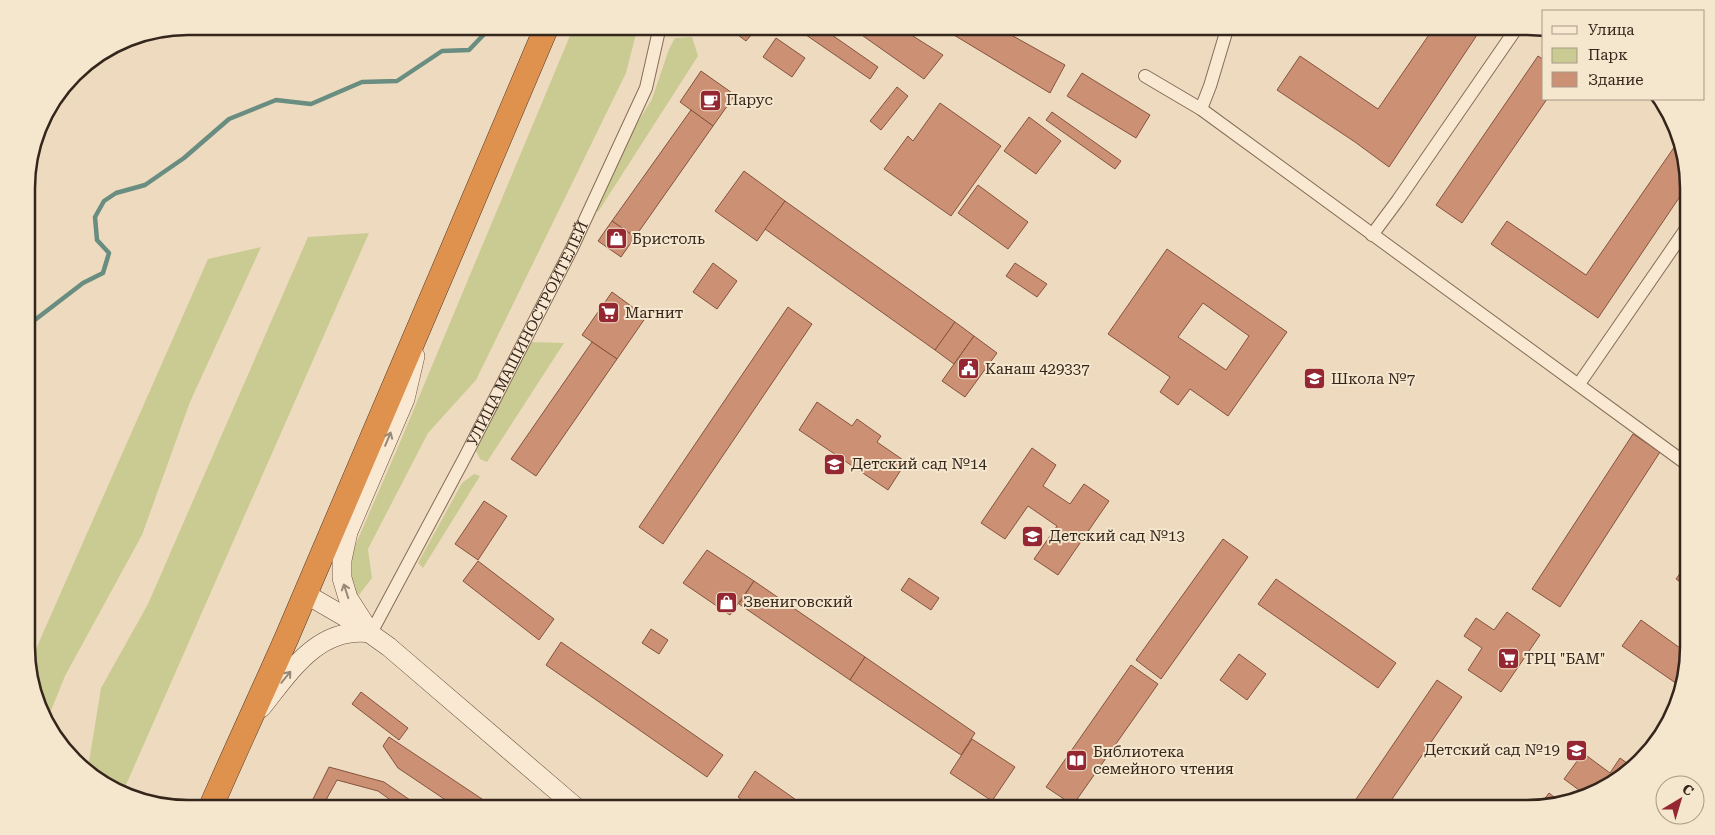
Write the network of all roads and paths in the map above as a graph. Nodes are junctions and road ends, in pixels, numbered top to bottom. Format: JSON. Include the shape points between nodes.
{"nodes":[{"id":1,"x":543,"y":35,"type":"edge"},
{"id":2,"x":658,"y":35,"type":"edge"},
{"id":3,"x":1225,"y":35,"type":"edge"},
{"id":4,"x":1512,"y":35,"type":"edge"},
{"id":5,"x":1145,"y":76,"type":"dead end"},
{"id":6,"x":1201,"y":109,"type":"junction"},
{"id":7,"x":1372,"y":235,"type":"junction"},
{"id":8,"x":1680,"y":238,"type":"edge"},
{"id":9,"x":424,"y":318,"type":"junction"},
{"id":10,"x":1579,"y":384,"type":"junction"},
{"id":11,"x":1680,"y":459,"type":"edge"},
{"id":12,"x":304,"y":593,"type":"junction"},
{"id":13,"x":371,"y":633,"type":"junction"},
{"id":14,"x":245,"y":729,"type":"junction"},
{"id":15,"x":214,"y":800,"type":"edge"},
{"id":16,"x":567,"y":800,"type":"edge"}],
"edges":[{"from":1,"to":9,"type":"highway"},
{"from":2,"to":13,"type":"street","name":"УЛИЦА МАШИНОСТРОИТЕЛЕЙ","via":[[646,88],[572,248]]},
{"from":3,"to":6,"type":"street"},
{"from":4,"to":7,"type":"street"},
{"from":5,"to":6,"type":"street"},
{"from":6,"to":7,"type":"street"},
{"from":7,"to":10,"type":"street"},
{"from":8,"to":10,"type":"street"},
{"from":9,"to":12,"type":"highway"},
{"from":13,"to":9,"type":"main road","one_way":true,"via":[[348,598],[342,578],[342,560],[348,532],[405,399]]},
{"from":10,"to":11,"type":"street"},
{"from":12,"to":13,"type":"main road"},
{"from":12,"to":14,"type":"highway"},
{"from":14,"to":13,"type":"main road","one_way":true,"via":[[305,655],[336,636]]},
{"from":13,"to":16,"type":"main road"},
{"from":14,"to":15,"type":"highway"}]}
